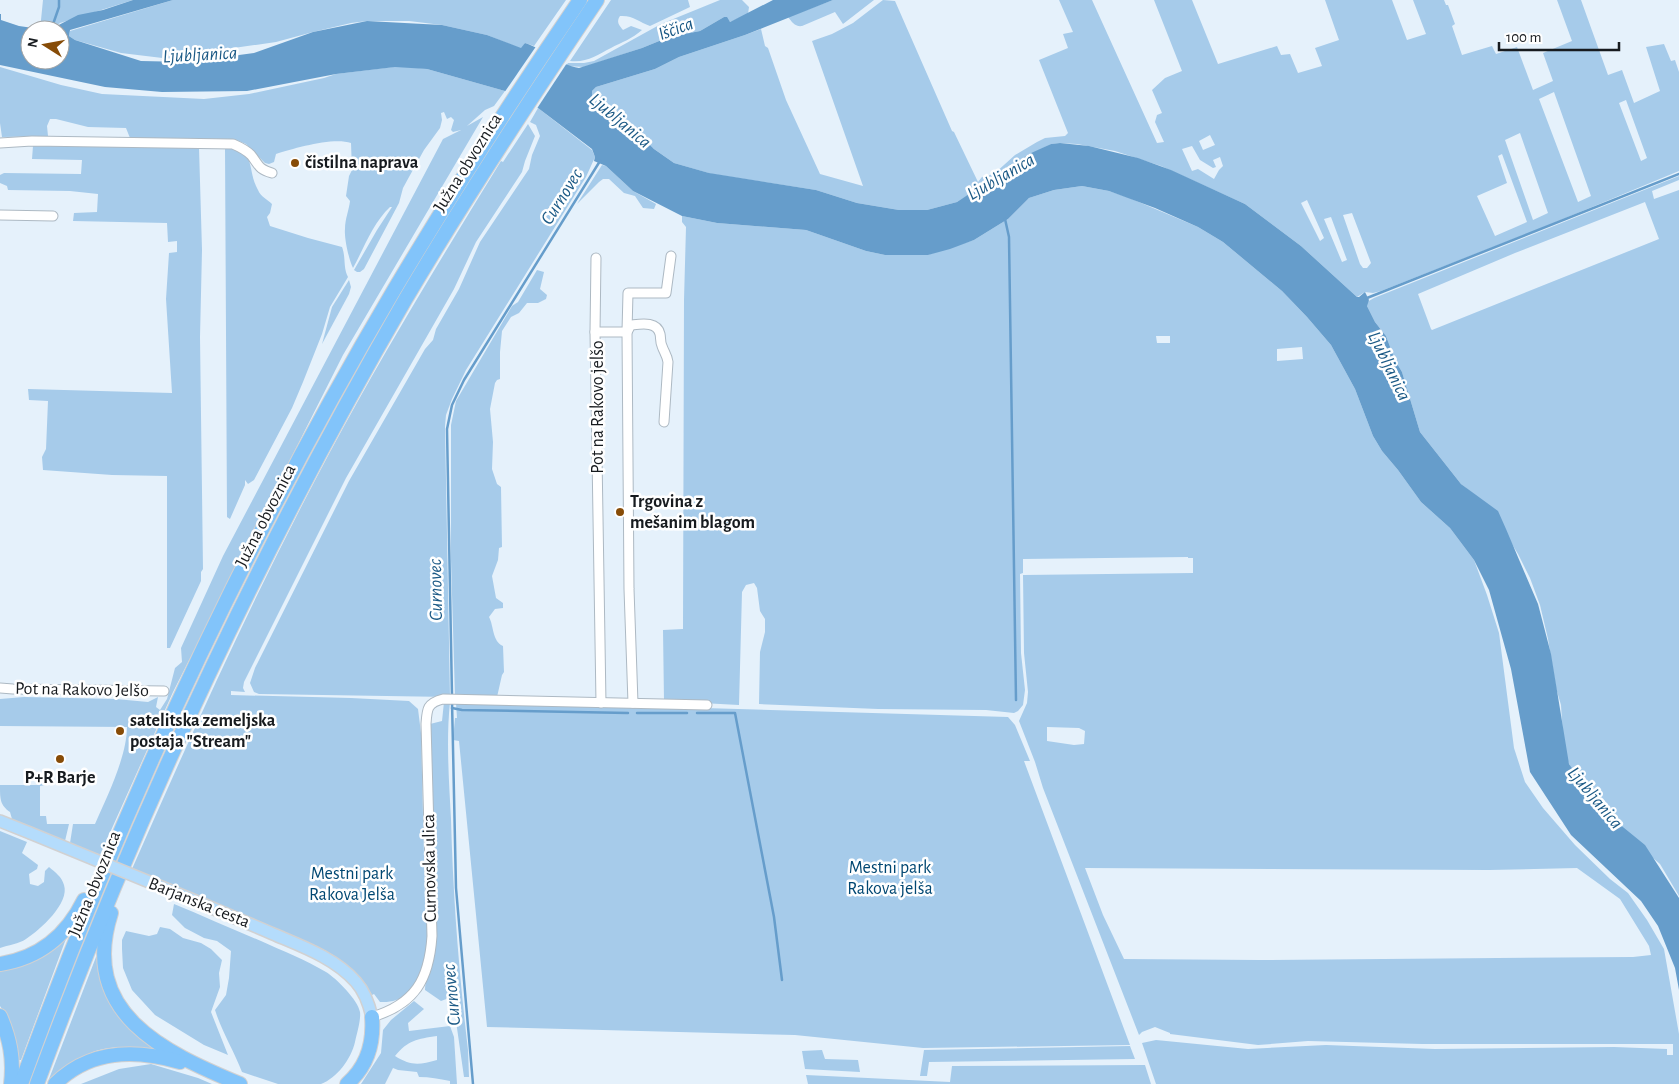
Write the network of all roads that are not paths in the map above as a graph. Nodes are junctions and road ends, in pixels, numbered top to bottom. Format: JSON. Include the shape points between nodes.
{"nodes":[{"id":1,"x":580,"y":0,"type":"edge"},
{"id":2,"x":597,"y":0,"type":"edge"},
{"id":3,"x":0,"y":143,"type":"edge"},
{"id":4,"x":272,"y":173,"type":"dead end"},
{"id":5,"x":0,"y":215,"type":"edge"},
{"id":6,"x":53,"y":216,"type":"dead end"},
{"id":7,"x":671,"y":256,"type":"dead end"},
{"id":8,"x":596,"y":258,"type":"dead end"},
{"id":9,"x":595,"y":332,"type":"junction"},
{"id":10,"x":627,"y":332,"type":"junction"},
{"id":11,"x":664,"y":422,"type":"dead end"},
{"id":12,"x":0,"y":688,"type":"edge"},
{"id":13,"x":164,"y":691,"type":"dead end"},
{"id":14,"x":601,"y":702,"type":"junction"},
{"id":15,"x":632,"y":703,"type":"junction"},
{"id":16,"x":707,"y":705,"type":"dead end"},
{"id":17,"x":0,"y":821,"type":"edge"},
{"id":18,"x":126,"y":857,"type":"junction"},
{"id":19,"x":109,"y":859,"type":"junction"},
{"id":20,"x":0,"y":964,"type":"edge"},
{"id":21,"x":0,"y":1016,"type":"edge"},
{"id":22,"x":372,"y":1016,"type":"junction"},
{"id":23,"x":202,"y":1068,"type":"junction"},
{"id":24,"x":11,"y":1084,"type":"edge"},
{"id":25,"x":21,"y":1084,"type":"edge"},
{"id":26,"x":37,"y":1084,"type":"edge"},
{"id":27,"x":55,"y":1084,"type":"edge"},
{"id":28,"x":240,"y":1084,"type":"edge"},
{"id":29,"x":347,"y":1084,"type":"edge"}],
"edges":[{"from":1,"to":19,"type":"highway","name":"Južna obvoznica","via":[[483,145],[374,324],[274,507],[186,687]]},
{"from":2,"to":18,"type":"highway","name":"Južna obvoznica","via":[[497,152],[407,298],[307,476],[208,675]]},
{"from":3,"to":4,"type":"street","via":[[233,144],[251,155],[258,167]]},
{"from":5,"to":6,"type":"street"},
{"from":7,"to":10,"type":"street","via":[[666,293],[628,293]]},
{"from":8,"to":9,"type":"street"},
{"from":9,"to":10,"type":"street","name":"Pot na Rakovo jelšo"},
{"from":9,"to":14,"type":"street","name":"Pot na Rakovo jelšo"},
{"from":10,"to":11,"type":"street","via":[[632,325],[652,325],[658,329],[668,362]]},
{"from":10,"to":15,"type":"street","name":"Pot na Rakovo jelšo"},
{"from":12,"to":13,"type":"street","name":"Pot na Rakovo Jelšo"},
{"from":14,"to":15,"type":"street"},
{"from":14,"to":22,"type":"street","name":"Curnovska ulica","via":[[443,699],[429,706],[426,719],[430,959],[425,976],[412,994],[394,1008]]},
{"from":15,"to":16,"type":"street"},
{"from":17,"to":22,"type":"main road","name":"Barjanska cesta","bridge":true,"via":[[297,944],[337,965],[352,978],[368,1000]]},
{"from":18,"to":23,"type":"highway","via":[[121,888],[106,931],[104,955],[110,986],[122,1010],[136,1027]]},
{"from":18,"to":26,"type":"highway","name":"Južna obvoznica"},
{"from":19,"to":20,"type":"highway","via":[[62,933],[37,952],[18,961]]},
{"from":19,"to":25,"type":"highway","name":"Južna obvoznica"},
{"from":21,"to":24,"type":"highway","via":[[12,1050]]},
{"from":22,"to":29,"type":"highway","via":[[369,1052],[359,1072]]},
{"from":23,"to":27,"type":"highway","via":[[148,1054],[112,1054],[85,1062]]},
{"from":23,"to":28,"type":"highway"}]}
